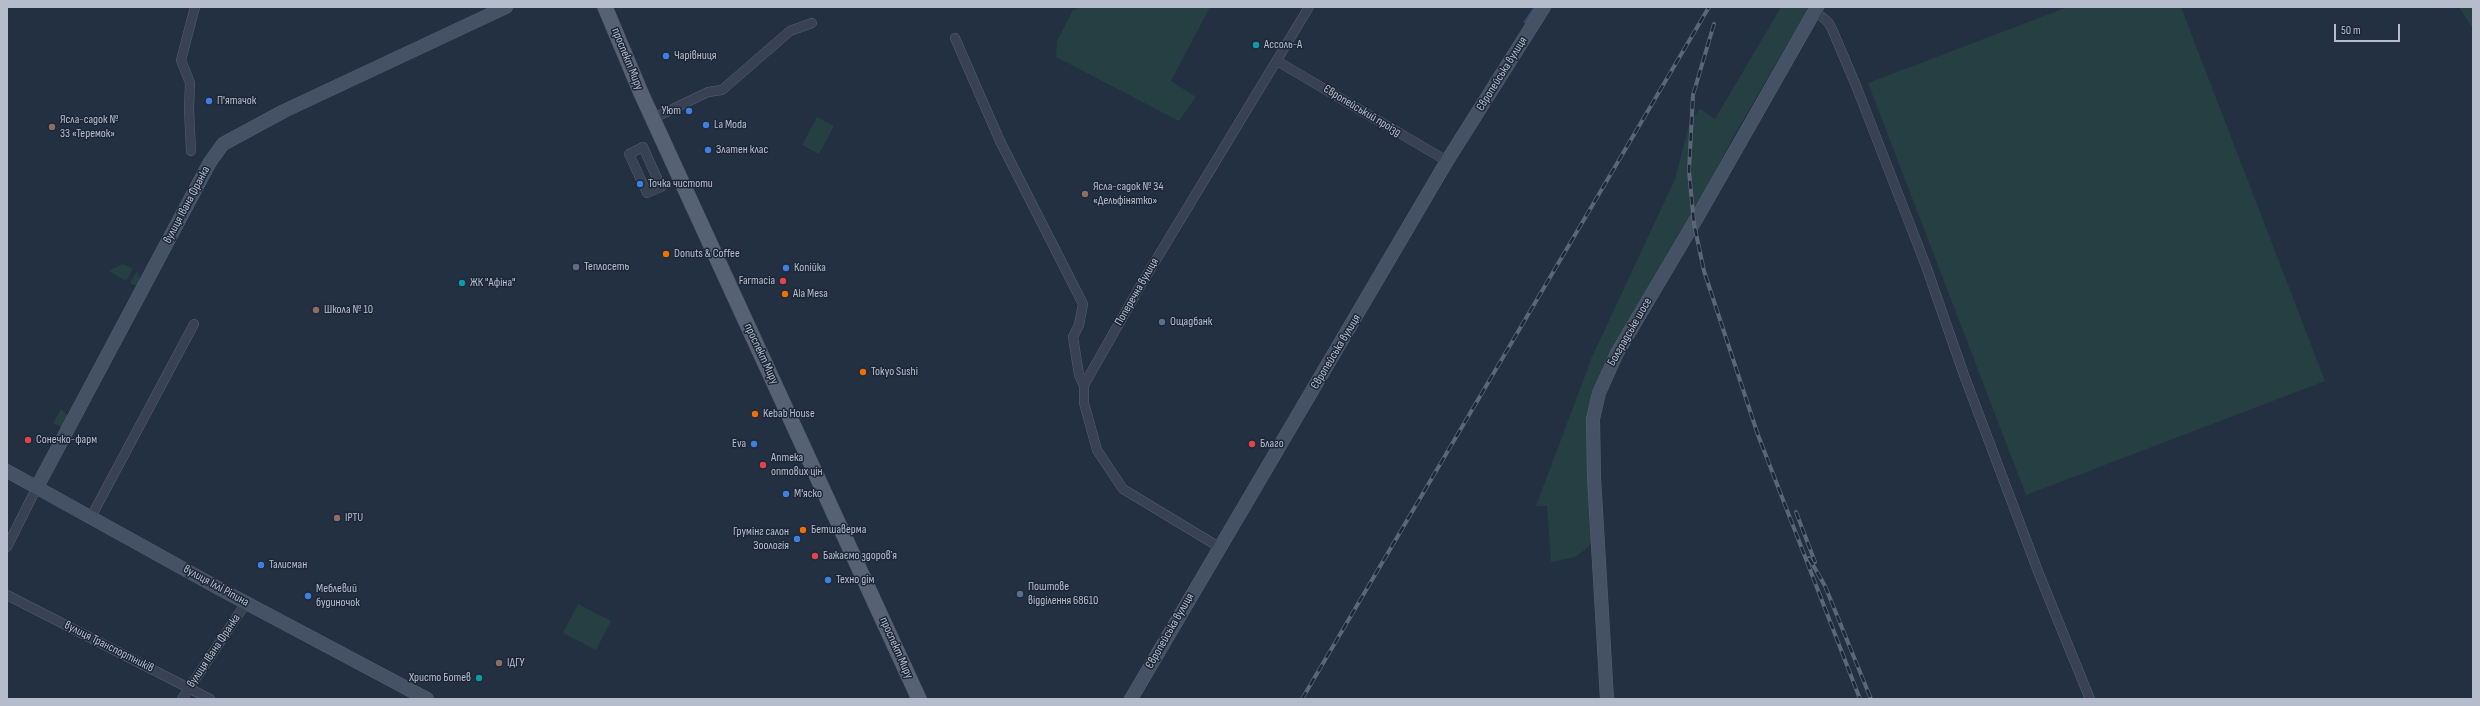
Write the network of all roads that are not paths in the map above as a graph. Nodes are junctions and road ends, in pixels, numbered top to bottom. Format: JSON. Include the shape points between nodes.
{"nodes":[{"id":1,"x":195,"y":7,"type":"edge"},
{"id":2,"x":506,"y":7,"type":"edge"},
{"id":3,"x":605,"y":7,"type":"edge"},
{"id":4,"x":1309,"y":7,"type":"edge"},
{"id":5,"x":1544,"y":7,"type":"edge"},
{"id":6,"x":1816,"y":9,"type":"edge"},
{"id":7,"x":812,"y":23,"type":"dead end"},
{"id":8,"x":955,"y":38,"type":"dead end"},
{"id":9,"x":1277,"y":61,"type":"junction"},
{"id":10,"x":654,"y":118,"type":"junction"},
{"id":11,"x":191,"y":151,"type":"dead end"},
{"id":12,"x":1448,"y":161,"type":"junction"},
{"id":13,"x":661,"y":187,"type":"joint"},
{"id":14,"x":194,"y":324,"type":"dead end"},
{"id":15,"x":1084,"y":385,"type":"junction"},
{"id":16,"x":7,"y":471,"type":"edge"},
{"id":17,"x":36,"y":486,"type":"junction"},
{"id":18,"x":91,"y":517,"type":"junction"},
{"id":19,"x":7,"y":547,"type":"edge"},
{"id":20,"x":1219,"y":547,"type":"junction"},
{"id":21,"x":7,"y":595,"type":"edge"},
{"id":22,"x":246,"y":603,"type":"junction"},
{"id":23,"x":190,"y":688,"type":"junction"},
{"id":24,"x":182,"y":699,"type":"edge"},
{"id":25,"x":210,"y":699,"type":"edge"},
{"id":26,"x":427,"y":699,"type":"edge"},
{"id":27,"x":919,"y":699,"type":"edge"},
{"id":28,"x":1131,"y":699,"type":"edge"},
{"id":29,"x":1607,"y":699,"type":"edge"},
{"id":30,"x":2090,"y":699,"type":"edge"}],
"edges":[{"from":1,"to":11,"type":"street","via":[[181,60],[190,83]]},
{"from":2,"to":17,"type":"main road","name":"вулиця Івана Франка","via":[[284,111],[223,144],[210,162]]},
{"from":3,"to":10,"type":"main road","name":"проспект Миру"},
{"from":4,"to":9,"type":"street","name":"Поперечна вулиця"},
{"from":5,"to":12,"type":"main road","name":"Європейська вулиця"},
{"from":6,"to":29,"type":"main road","name":"Болградське шосе","via":[[1617,353],[1599,393],[1593,420],[1594,477]]},
{"from":6,"to":30,"type":"street","via":[[1832,29],[1857,88],[1926,266],[2039,574]]},
{"from":7,"to":10,"type":"street","via":[[790,31],[722,90],[708,92]]},
{"from":8,"to":15,"type":"street","via":[[1000,141],[1083,304],[1079,324],[1073,336],[1079,375]]},
{"from":9,"to":12,"type":"street","name":"Європейський проїзд"},
{"from":9,"to":15,"type":"street","name":"Поперечна вулиця","via":[[1142,283]]},
{"from":10,"to":27,"type":"main road","name":"проспект Миру"},
{"from":12,"to":20,"type":"main road","name":"Європейська вулиця"},
{"from":13,"to":13,"type":"street","via":[[643,147],[629,154],[647,193]]},
{"from":14,"to":18,"type":"street"},
{"from":15,"to":20,"type":"street","via":[[1084,403],[1097,450],[1123,489]]},
{"from":16,"to":17,"type":"main road","name":"вулиця Іллі Ріпина"},
{"from":17,"to":18,"type":"main road","name":"вулиця Іллі Ріпина"},
{"from":17,"to":19,"type":"street","name":"вулиця Івана Франка"},
{"from":18,"to":22,"type":"main road","name":"вулиця Іллі Ріпина"},
{"from":20,"to":28,"type":"main road","name":"Європейська вулиця"},
{"from":21,"to":23,"type":"street","name":"вулиця Транспортників"},
{"from":22,"to":23,"type":"street","name":"вулиця Івана Франка"},
{"from":22,"to":26,"type":"main road","name":"вулиця Іллі Ріпина"},
{"from":23,"to":24,"type":"street","name":"вулиця Івана Франка"},
{"from":23,"to":25,"type":"street","name":"вулиця Транспортників"}]}
